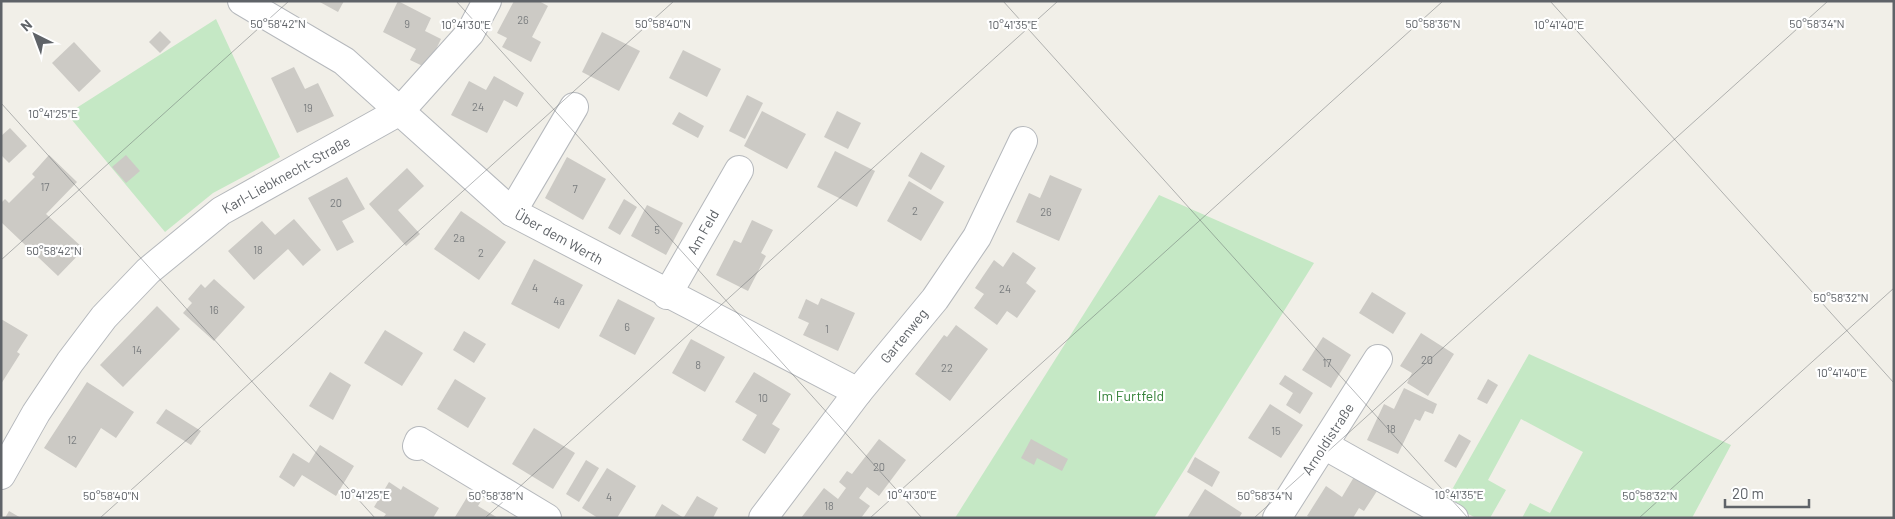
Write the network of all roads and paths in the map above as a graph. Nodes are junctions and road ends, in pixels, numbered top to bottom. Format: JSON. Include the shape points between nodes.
{"nodes":[{"id":1,"x":242,"y":1,"type":"edge"},
{"id":2,"x":487,"y":1,"type":"edge"},
{"id":3,"x":574,"y":107,"type":"dead end"},
{"id":4,"x":400,"y":111,"type":"junction"},
{"id":5,"x":1023,"y":141,"type":"dead end"},
{"id":6,"x":739,"y":170,"type":"dead end"},
{"id":7,"x":512,"y":212,"type":"junction"},
{"id":8,"x":667,"y":295,"type":"junction"},
{"id":9,"x":1378,"y":359,"type":"dead end"},
{"id":10,"x":858,"y":392,"type":"junction"},
{"id":11,"x":1324,"y":445,"type":"junction"},
{"id":12,"x":418,"y":446,"type":"dead end"},
{"id":13,"x":1,"y":475,"type":"edge"},
{"id":14,"x":547,"y":518,"type":"edge"},
{"id":15,"x":763,"y":518,"type":"edge"},
{"id":16,"x":1277,"y":518,"type":"edge"},
{"id":17,"x":1454,"y":518,"type":"edge"}],
"edges":[{"from":1,"to":4,"type":"street","name":"Über dem Werth","via":[[344,60]]},
{"from":2,"to":4,"type":"street","name":"Karl-Liebknecht-Straße","via":[[470,33]]},
{"from":3,"to":7,"type":"street"},
{"from":4,"to":7,"type":"street","name":"Über dem Werth"},
{"from":4,"to":13,"type":"street","name":"Karl-Liebknecht-Straße","via":[[221,211],[148,271],[104,317],[70,362]]},
{"from":5,"to":10,"type":"street","name":"Gartenweg","via":[[976,237],[935,298]]},
{"from":6,"to":8,"type":"street","name":"Am Feld"},
{"from":7,"to":8,"type":"street","name":"Über dem Werth"},
{"from":8,"to":10,"type":"street","name":"Über dem Werth"},
{"from":9,"to":11,"type":"street","name":"Arnoldistraße"},
{"from":10,"to":15,"type":"street","name":"Gartenweg"},
{"from":11,"to":16,"type":"street","name":"Arnoldistraße"},
{"from":11,"to":17,"type":"street"},
{"from":12,"to":14,"type":"street","via":[[420,441]]}]}
